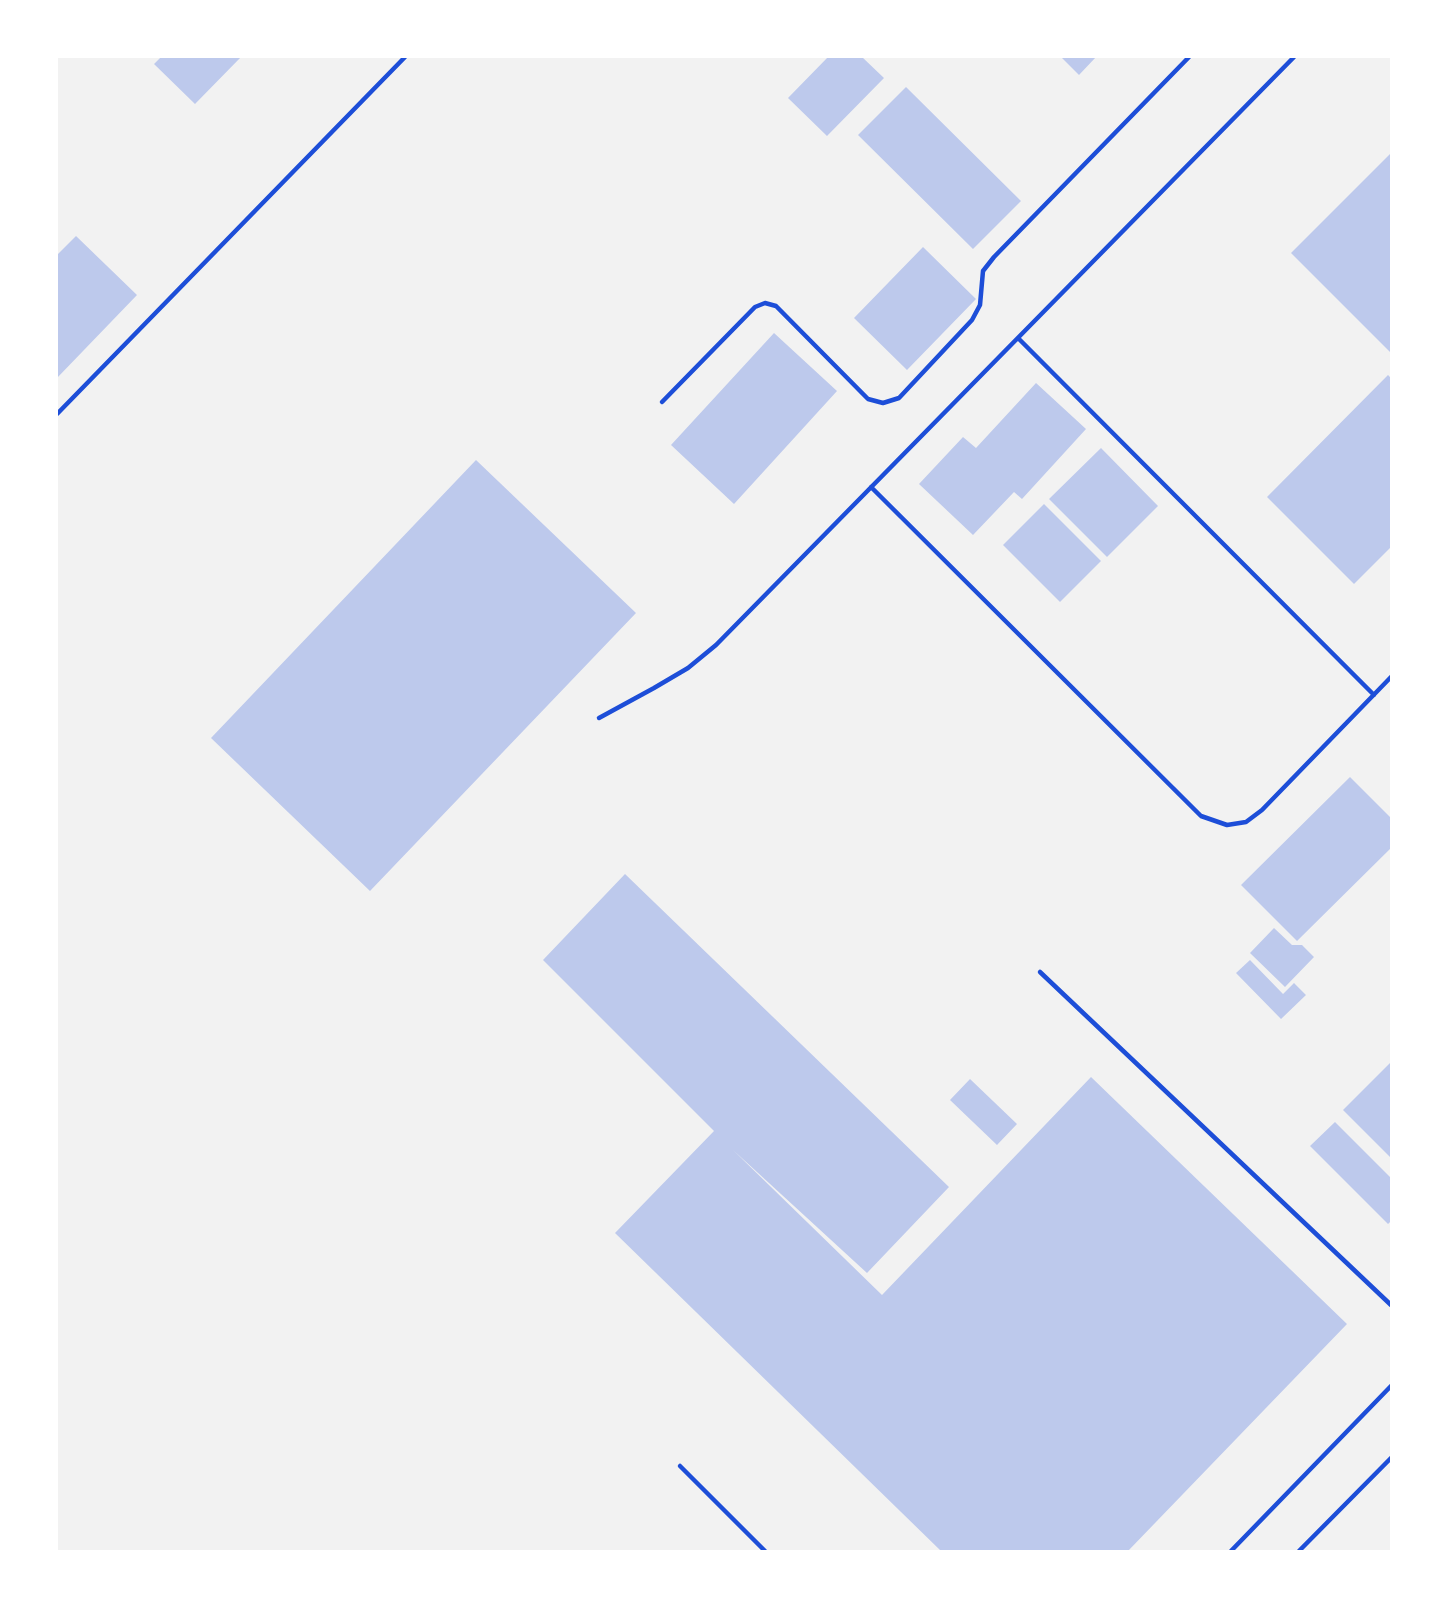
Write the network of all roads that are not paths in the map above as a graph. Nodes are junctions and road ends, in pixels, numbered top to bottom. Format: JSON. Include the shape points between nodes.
{"nodes":[{"id":1,"x":405,"y":57,"type":"edge"},
{"id":2,"x":1189,"y":57,"type":"edge"},
{"id":3,"x":1294,"y":57,"type":"edge"},
{"id":4,"x":1018,"y":338,"type":"junction"},
{"id":5,"x":662,"y":402,"type":"dead end"},
{"id":6,"x":57,"y":414,"type":"edge"},
{"id":7,"x":871,"y":487,"type":"junction"},
{"id":8,"x":1391,"y":677,"type":"edge"},
{"id":9,"x":1374,"y":695,"type":"junction"},
{"id":10,"x":599,"y":718,"type":"dead end"},
{"id":11,"x":1040,"y":972,"type":"dead end"},
{"id":12,"x":1391,"y":1305,"type":"edge"},
{"id":13,"x":1391,"y":1386,"type":"edge"},
{"id":14,"x":1391,"y":1458,"type":"edge"},
{"id":15,"x":680,"y":1466,"type":"dead end"},
{"id":16,"x":765,"y":1551,"type":"edge"},
{"id":17,"x":1231,"y":1551,"type":"edge"},
{"id":18,"x":1299,"y":1551,"type":"edge"}],
"edges":[{"from":1,"to":6,"type":"lane"},
{"from":2,"to":5,"type":"lane","via":[[994,257],[983,271],[980,305],[972,320],[899,398],[883,403],[868,399],[776,306],[765,303],[755,307]]},
{"from":3,"to":4,"type":"lane"},
{"from":4,"to":7,"type":"lane"},
{"from":4,"to":9,"type":"lane"},
{"from":7,"to":9,"type":"lane","via":[[1201,816],[1227,825],[1246,822]]},
{"from":7,"to":10,"type":"lane","via":[[716,645],[680,673]]},
{"from":8,"to":9,"type":"lane"},
{"from":11,"to":12,"type":"lane"},
{"from":13,"to":17,"type":"lane"},
{"from":14,"to":18,"type":"lane"},
{"from":15,"to":16,"type":"lane"}]}
